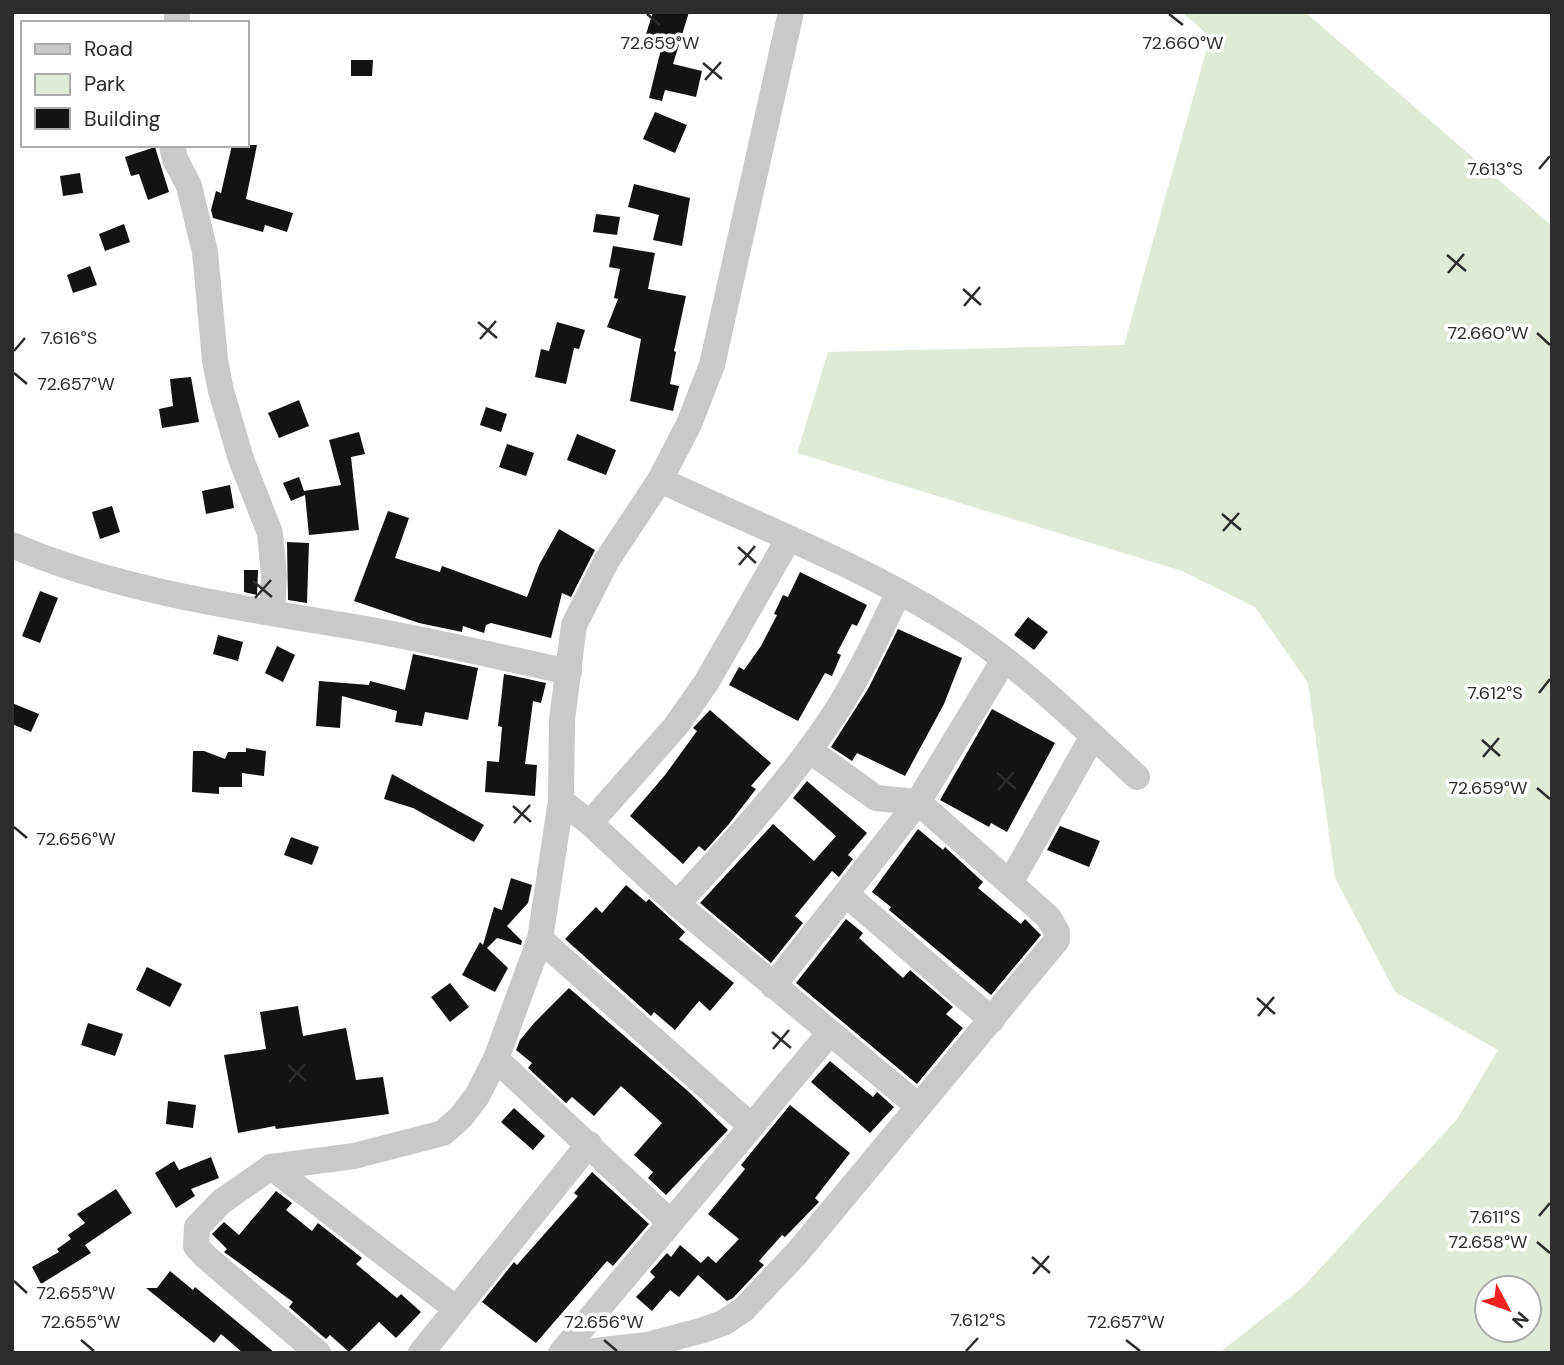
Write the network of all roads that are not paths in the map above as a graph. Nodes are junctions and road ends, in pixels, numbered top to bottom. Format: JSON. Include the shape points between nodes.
{"nodes":[{"id":1,"x":791,"y":12,"type":"edge"},
{"id":2,"x":172,"y":147,"type":"edge"},
{"id":3,"x":660,"y":480,"type":"junction"},
{"id":4,"x":788,"y":540,"type":"junction"},
{"id":5,"x":12,"y":545,"type":"edge"},
{"id":6,"x":899,"y":592,"type":"junction"},
{"id":7,"x":272,"y":613,"type":"junction"},
{"id":8,"x":1004,"y":660,"type":"junction"},
{"id":9,"x":569,"y":672,"type":"junction"},
{"id":10,"x":1093,"y":736,"type":"junction"},
{"id":11,"x":809,"y":750,"type":"junction"},
{"id":12,"x":1137,"y":777,"type":"dead end"},
{"id":13,"x":561,"y":801,"type":"junction"},
{"id":14,"x":918,"y":802,"type":"junction"},
{"id":15,"x":590,"y":823,"type":"junction"},
{"id":16,"x":1010,"y":883,"type":"junction"},
{"id":17,"x":847,"y":895,"type":"junction"},
{"id":18,"x":677,"y":904,"type":"junction"},
{"id":19,"x":540,"y":939,"type":"junction"},
{"id":20,"x":773,"y":986,"type":"junction"},
{"id":21,"x":992,"y":1020,"type":"junction"},
{"id":22,"x":829,"y":1034,"type":"junction"},
{"id":23,"x":496,"y":1059,"type":"junction"},
{"id":24,"x":918,"y":1106,"type":"junction"},
{"id":25,"x":750,"y":1125,"type":"junction"},
{"id":26,"x":589,"y":1144,"type":"junction"},
{"id":27,"x":271,"y":1167,"type":"junction"},
{"id":28,"x":670,"y":1222,"type":"junction"},
{"id":29,"x":455,"y":1308,"type":"junction"},
{"id":30,"x":318,"y":1353,"type":"edge"},
{"id":31,"x":421,"y":1353,"type":"edge"},
{"id":32,"x":561,"y":1353,"type":"edge"},
{"id":33,"x":578,"y":1353,"type":"edge"}],
"edges":[{"from":1,"to":3,"type":"street","via":[[712,365]]},
{"from":2,"to":7,"type":"street","via":[[189,186],[205,252],[221,391],[270,533]]},
{"from":3,"to":4,"type":"street"},
{"from":3,"to":9,"type":"street","via":[[587,596],[574,625]]},
{"from":4,"to":6,"type":"street"},
{"from":4,"to":15,"type":"street","via":[[698,694]]},
{"from":5,"to":7,"type":"street","via":[[58,565]]},
{"from":6,"to":8,"type":"street","via":[[955,624]]},
{"from":6,"to":11,"type":"street","via":[[837,709]]},
{"from":7,"to":9,"type":"street"},
{"from":8,"to":10,"type":"street"},
{"from":8,"to":14,"type":"street"},
{"from":9,"to":13,"type":"street","via":[[562,720]]},
{"from":10,"to":12,"type":"street"},
{"from":10,"to":16,"type":"street"},
{"from":11,"to":14,"type":"street","via":[[876,798]]},
{"from":11,"to":18,"type":"street","via":[[760,815]]},
{"from":13,"to":15,"type":"street"},
{"from":13,"to":19,"type":"street"},
{"from":14,"to":16,"type":"street"},
{"from":14,"to":17,"type":"street"},
{"from":15,"to":18,"type":"street"},
{"from":16,"to":21,"type":"street","via":[[1048,916],[1057,940]]},
{"from":17,"to":20,"type":"street"},
{"from":17,"to":21,"type":"street"},
{"from":18,"to":20,"type":"street"},
{"from":19,"to":23,"type":"street"},
{"from":19,"to":25,"type":"street"},
{"from":20,"to":22,"type":"street"},
{"from":21,"to":24,"type":"street"},
{"from":22,"to":24,"type":"street"},
{"from":22,"to":25,"type":"street"},
{"from":23,"to":26,"type":"street"},
{"from":23,"to":27,"type":"street","via":[[477,1096],[443,1133],[354,1156]]},
{"from":24,"to":33,"type":"street","via":[[743,1311],[723,1323],[647,1345]]},
{"from":25,"to":28,"type":"street"},
{"from":26,"to":28,"type":"street"},
{"from":26,"to":29,"type":"street"},
{"from":27,"to":29,"type":"street"},
{"from":27,"to":30,"type":"street","via":[[247,1181],[204,1219],[194,1236],[196,1246]]},
{"from":28,"to":32,"type":"street"},
{"from":29,"to":31,"type":"street"}]}
